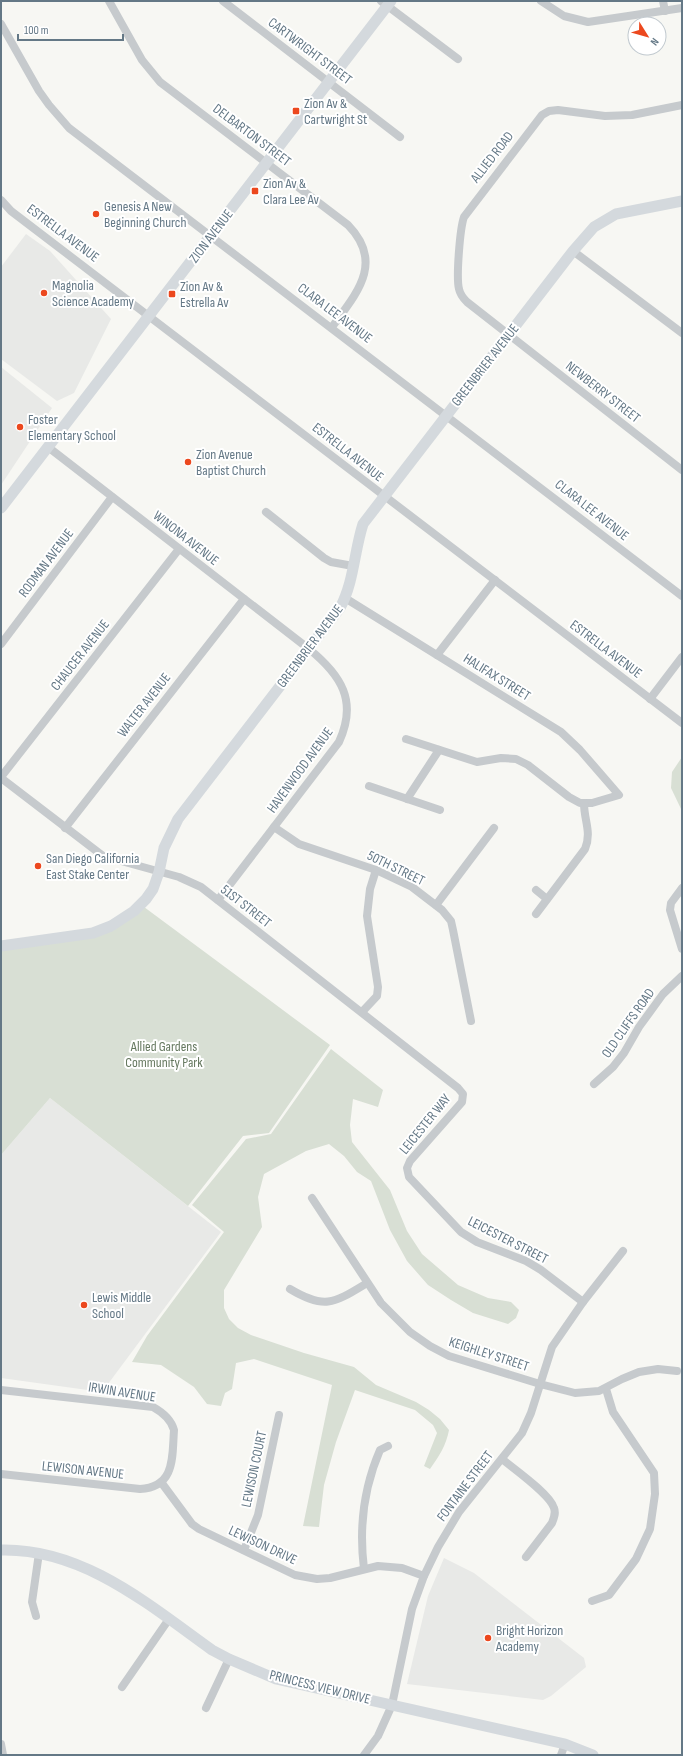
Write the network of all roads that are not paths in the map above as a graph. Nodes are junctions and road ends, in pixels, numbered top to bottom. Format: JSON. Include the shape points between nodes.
{"nodes":[{"id":1,"x":109,"y":1,"type":"edge"},
{"id":2,"x":223,"y":1,"type":"edge"},
{"id":3,"x":541,"y":1,"type":"edge"},
{"id":4,"x":663,"y":1,"type":"edge"},
{"id":5,"x":386,"y":3,"type":"edge"},
{"id":6,"x":682,"y":8,"type":"edge"},
{"id":7,"x":665,"y":11,"type":"junction"},
{"id":8,"x":1,"y":24,"type":"edge"},
{"id":9,"x":458,"y":59,"type":"dead end"},
{"id":10,"x":329,"y":82,"type":"junction"},
{"id":11,"x":682,"y":105,"type":"edge"},
{"id":12,"x":400,"y":137,"type":"dead end"},
{"id":13,"x":267,"y":162,"type":"junction"},
{"id":14,"x":1,"y":200,"type":"edge"},
{"id":15,"x":682,"y":201,"type":"edge"},
{"id":16,"x":212,"y":235,"type":"junction"},
{"id":17,"x":573,"y":251,"type":"junction"},
{"id":18,"x":150,"y":316,"type":"junction"},
{"id":19,"x":332,"y":327,"type":"junction"},
{"id":20,"x":682,"y":333,"type":"edge"},
{"id":21,"x":509,"y":335,"type":"junction"},
{"id":22,"x":446,"y":415,"type":"junction"},
{"id":23,"x":48,"y":447,"type":"junction"},
{"id":24,"x":682,"y":470,"type":"edge"},
{"id":25,"x":384,"y":496,"type":"junction"},
{"id":26,"x":112,"y":497,"type":"junction"},
{"id":27,"x":1,"y":508,"type":"edge"},
{"id":28,"x":266,"y":512,"type":"dead end"},
{"id":29,"x":179,"y":549,"type":"junction"},
{"id":30,"x":354,"y":566,"type":"junction"},
{"id":31,"x":495,"y":580,"type":"junction"},
{"id":32,"x":682,"y":596,"type":"edge"},
{"id":33,"x":244,"y":598,"type":"junction"},
{"id":34,"x":345,"y":598,"type":"junction"},
{"id":35,"x":1,"y":644,"type":"edge"},
{"id":36,"x":309,"y":648,"type":"junction"},
{"id":37,"x":437,"y":655,"type":"junction"},
{"id":38,"x":682,"y":657,"type":"edge"},
{"id":39,"x":650,"y":699,"type":"junction"},
{"id":40,"x":682,"y":723,"type":"edge"},
{"id":41,"x":406,"y":739,"type":"dead end"},
{"id":42,"x":439,"y":750,"type":"junction"},
{"id":43,"x":1,"y":778,"type":"edge"},
{"id":44,"x":369,"y":786,"type":"dead end"},
{"id":45,"x":407,"y":799,"type":"junction"},
{"id":46,"x":584,"y":803,"type":"junction"},
{"id":47,"x":440,"y":810,"type":"dead end"},
{"id":48,"x":274,"y":827,"type":"junction"},
{"id":49,"x":65,"y":828,"type":"junction"},
{"id":50,"x":494,"y":828,"type":"dead end"},
{"id":51,"x":376,"y":870,"type":"junction"},
{"id":52,"x":159,"y":872,"type":"junction"},
{"id":53,"x":682,"y":888,"type":"edge"},
{"id":54,"x":536,"y":890,"type":"dead end"},
{"id":55,"x":547,"y":899,"type":"junction"},
{"id":56,"x":218,"y":900,"type":"junction"},
{"id":57,"x":436,"y":905,"type":"junction"},
{"id":58,"x":536,"y":914,"type":"dead end"},
{"id":59,"x":1,"y":946,"type":"edge"},
{"id":60,"x":682,"y":949,"type":"edge"},
{"id":61,"x":682,"y":976,"type":"edge"},
{"id":62,"x":362,"y":1012,"type":"junction"},
{"id":63,"x":471,"y":1021,"type":"dead end"},
{"id":64,"x":594,"y":1084,"type":"dead end"},
{"id":65,"x":458,"y":1088,"type":"joint"},
{"id":66,"x":409,"y":1177,"type":"joint"},
{"id":67,"x":312,"y":1198,"type":"dead end"},
{"id":68,"x":623,"y":1250,"type":"dead end"},
{"id":69,"x":367,"y":1283,"type":"junction"},
{"id":70,"x":290,"y":1289,"type":"dead end"},
{"id":71,"x":583,"y":1302,"type":"junction"},
{"id":72,"x":677,"y":1371,"type":"dead end"},
{"id":73,"x":540,"y":1384,"type":"junction"},
{"id":74,"x":606,"y":1389,"type":"junction"},
{"id":75,"x":1,"y":1390,"type":"edge"},
{"id":76,"x":279,"y":1415,"type":"dead end"},
{"id":77,"x":388,"y":1446,"type":"dead end"},
{"id":78,"x":502,"y":1459,"type":"junction"},
{"id":79,"x":1,"y":1474,"type":"edge"},
{"id":80,"x":161,"y":1482,"type":"junction"},
{"id":81,"x":1,"y":1550,"type":"edge"},
{"id":82,"x":244,"y":1550,"type":"junction"},
{"id":83,"x":39,"y":1553,"type":"junction"},
{"id":84,"x":526,"y":1557,"type":"dead end"},
{"id":85,"x":364,"y":1569,"type":"junction"},
{"id":86,"x":424,"y":1576,"type":"junction"},
{"id":87,"x":592,"y":1601,"type":"dead end"},
{"id":88,"x":36,"y":1616,"type":"dead end"},
{"id":89,"x":168,"y":1619,"type":"junction"},
{"id":90,"x":230,"y":1659,"type":"junction"},
{"id":91,"x":122,"y":1687,"type":"dead end"},
{"id":92,"x":392,"y":1705,"type":"junction"},
{"id":93,"x":206,"y":1708,"type":"dead end"},
{"id":94,"x":1,"y":1744,"type":"edge"},
{"id":95,"x":565,"y":1744,"type":"junction"},
{"id":96,"x":3,"y":1755,"type":"edge"},
{"id":97,"x":364,"y":1755,"type":"edge"},
{"id":98,"x":561,"y":1755,"type":"edge"},
{"id":99,"x":593,"y":1755,"type":"edge"}],
"edges":[{"from":1,"to":13,"type":"street","name":"DELBARTON STREET","via":[[142,60],[160,82]]},
{"from":2,"to":10,"type":"street","name":"CARTWRIGHT STREET"},
{"from":3,"to":7,"type":"street","via":[[564,16],[588,22]]},
{"from":4,"to":7,"type":"street"},
{"from":5,"to":9,"type":"street"},
{"from":5,"to":10,"type":"main road","name":"ZION AVENUE"},
{"from":6,"to":7,"type":"street"},
{"from":8,"to":16,"type":"street","name":"CLARA LEE AVENUE","via":[[39,91],[69,128]]},
{"from":10,"to":12,"type":"street","name":"CARTWRIGHT STREET"},
{"from":10,"to":13,"type":"main road","name":"ZION AVENUE"},
{"from":11,"to":21,"type":"street","name":"ALLIED ROAD","via":[[632,115],[605,116],[558,110],[545,113],[466,212],[460,231],[459,290],[467,302]]},
{"from":13,"to":16,"type":"main road","name":"ZION AVENUE"},
{"from":13,"to":19,"type":"street","name":"DELBARTON STREET","via":[[348,225],[363,248],[365,270],[362,283]]},
{"from":14,"to":18,"type":"street","name":"ESTRELLA AVENUE","via":[[11,211]]},
{"from":15,"to":17,"type":"main road","name":"GREENBRIER AVENUE","via":[[616,214],[594,227]]},
{"from":16,"to":18,"type":"main road","name":"ZION AVENUE"},
{"from":16,"to":19,"type":"street","name":"CLARA LEE AVENUE"},
{"from":17,"to":20,"type":"street"},
{"from":17,"to":21,"type":"main road","name":"GREENBRIER AVENUE"},
{"from":18,"to":23,"type":"main road","name":"ZION AVENUE"},
{"from":18,"to":25,"type":"street","name":"ESTRELLA AVENUE"},
{"from":19,"to":22,"type":"street","name":"CLARA LEE AVENUE"},
{"from":21,"to":22,"type":"main road","name":"GREENBRIER AVENUE"},
{"from":21,"to":24,"type":"street","name":"NEWBERRY STREET"},
{"from":22,"to":25,"type":"main road","name":"GREENBRIER AVENUE"},
{"from":22,"to":32,"type":"street","name":"CLARA LEE AVENUE"},
{"from":23,"to":26,"type":"street","name":"WINONA AVENUE"},
{"from":23,"to":27,"type":"main road","name":"ZION AVENUE"},
{"from":25,"to":30,"type":"main road","name":"GREENBRIER AVENUE","via":[[363,524]]},
{"from":25,"to":31,"type":"street","name":"ESTRELLA AVENUE"},
{"from":26,"to":29,"type":"street","name":"WINONA AVENUE"},
{"from":26,"to":35,"type":"street","name":"RODMAN AVENUE"},
{"from":28,"to":30,"type":"street","via":[[324,558],[331,562]]},
{"from":29,"to":33,"type":"street","name":"WINONA AVENUE"},
{"from":29,"to":43,"type":"street","name":"CHAUCER AVENUE"},
{"from":30,"to":34,"type":"main road","name":"GREENBRIER AVENUE"},
{"from":31,"to":37,"type":"street"},
{"from":31,"to":39,"type":"street","name":"ESTRELLA AVENUE"},
{"from":33,"to":36,"type":"street","name":"WINONA AVENUE"},
{"from":33,"to":49,"type":"street","name":"WALTER AVENUE"},
{"from":34,"to":36,"type":"main road","name":"GREENBRIER AVENUE"},
{"from":34,"to":37,"type":"street","name":"HALIFAX STREET"},
{"from":36,"to":48,"type":"street","name":"HAVENWOOD AVENUE","via":[[331,667],[342,686],[347,710],[345,727],[339,742]]},
{"from":36,"to":52,"type":"main road","name":"GREENBRIER AVENUE","via":[[178,819],[164,848]]},
{"from":37,"to":46,"type":"street","name":"HALIFAX STREET","via":[[561,732],[619,795]]},
{"from":38,"to":39,"type":"street"},
{"from":39,"to":40,"type":"street","name":"ESTRELLA AVENUE"},
{"from":41,"to":42,"type":"street"},
{"from":42,"to":45,"type":"street"},
{"from":42,"to":46,"type":"street","via":[[477,762],[501,758],[516,759],[528,765],[569,797]]},
{"from":43,"to":49,"type":"street","name":"51ST STREET"},
{"from":44,"to":45,"type":"street"},
{"from":45,"to":47,"type":"street"},
{"from":46,"to":55,"type":"street","via":[[589,839],[585,849]]},
{"from":48,"to":51,"type":"street","name":"50TH STREET","via":[[299,844]]},
{"from":48,"to":56,"type":"street","name":"HAVENWOOD AVENUE"},
{"from":49,"to":52,"type":"street","name":"51ST STREET","via":[[103,856]]},
{"from":50,"to":57,"type":"street"},
{"from":51,"to":57,"type":"street","name":"50TH STREET","via":[[412,887]]},
{"from":51,"to":62,"type":"street","via":[[370,889],[367,916],[378,987],[377,996]]},
{"from":52,"to":56,"type":"street","name":"51ST STREET","via":[[201,887]]},
{"from":52,"to":59,"type":"main road","name":"GREENBRIER AVENUE","via":[[146,899],[112,926],[93,933]]},
{"from":53,"to":60,"type":"street","via":[[671,903],[670,910]]},
{"from":54,"to":55,"type":"street"},
{"from":55,"to":58,"type":"street"},
{"from":56,"to":62,"type":"street","name":"51ST STREET"},
{"from":57,"to":63,"type":"street","name":"50TH STREET","via":[[451,921]]},
{"from":61,"to":64,"type":"street","name":"OLD CLIFFS ROAD","via":[[659,999],[613,1067]]},
{"from":62,"to":65,"type":"street","name":"51ST STREET"},
{"from":65,"to":66,"type":"street","name":"LEICESTER WAY","via":[[463,1094],[462,1102],[410,1161],[407,1168]]},
{"from":66,"to":71,"type":"street","name":"LEICESTER STREET","via":[[461,1232],[477,1242],[531,1264]]},
{"from":67,"to":69,"type":"street","name":"KEIGHLEY STREET"},
{"from":68,"to":71,"type":"street","name":"FONTAINE STREET"},
{"from":69,"to":70,"type":"street","via":[[342,1299],[327,1302],[309,1300]]},
{"from":69,"to":73,"type":"street","name":"KEIGHLEY STREET","via":[[395,1318],[430,1346],[449,1356]]},
{"from":71,"to":73,"type":"street","name":"FONTAINE STREET","via":[[552,1347]]},
{"from":72,"to":74,"type":"street","name":"KEIGHLEY STREET","via":[[639,1372]]},
{"from":73,"to":74,"type":"street","name":"KEIGHLEY STREET","via":[[575,1393]]},
{"from":73,"to":78,"type":"street","name":"FONTAINE STREET","via":[[532,1413],[522,1434]]},
{"from":74,"to":87,"type":"street","via":[[613,1412],[654,1473],[655,1494],[644,1545],[636,1559],[609,1595]]},
{"from":75,"to":80,"type":"street","name":"IRWIN AVENUE","via":[[153,1407],[163,1413],[174,1430],[170,1468]]},
{"from":76,"to":82,"type":"street","name":"LEWISON COURT","via":[[258,1515]]},
{"from":77,"to":85,"type":"street","via":[[380,1450],[371,1470],[365,1500],[361,1544]]},
{"from":78,"to":84,"type":"street","via":[[542,1492],[554,1507],[552,1523]]},
{"from":78,"to":86,"type":"street","name":"FONTAINE STREET","via":[[459,1512]]},
{"from":79,"to":80,"type":"street","name":"LEWISON AVENUE","via":[[140,1489],[150,1488]]},
{"from":80,"to":82,"type":"street","name":"LEWISON DRIVE","via":[[192,1524]]},
{"from":81,"to":83,"type":"main road","name":"PRINCESS VIEW DRIVE"},
{"from":82,"to":85,"type":"street","name":"LEWISON DRIVE","via":[[295,1575],[317,1579]]},
{"from":83,"to":88,"type":"street","via":[[32,1602]]},
{"from":83,"to":89,"type":"main road","name":"PRINCESS VIEW DRIVE","via":[[83,1567],[112,1581]]},
{"from":85,"to":86,"type":"street","name":"LEWISON DRIVE","via":[[378,1566],[402,1568]]},
{"from":86,"to":92,"type":"street","name":"FONTAINE STREET","via":[[412,1609]]},
{"from":89,"to":90,"type":"main road","name":"PRINCESS VIEW DRIVE","via":[[212,1650]]},
{"from":89,"to":91,"type":"street"},
{"from":90,"to":92,"type":"main road","name":"PRINCESS VIEW DRIVE","via":[[276,1679]]},
{"from":90,"to":93,"type":"street"},
{"from":92,"to":95,"type":"main road","name":"PRINCESS VIEW DRIVE"},
{"from":92,"to":97,"type":"street","name":"FONTAINE STREET","via":[[378,1736]]},
{"from":94,"to":96,"type":"street"},
{"from":95,"to":98,"type":"street"},
{"from":95,"to":99,"type":"main road","name":"PRINCESS VIEW DRIVE"}]}
